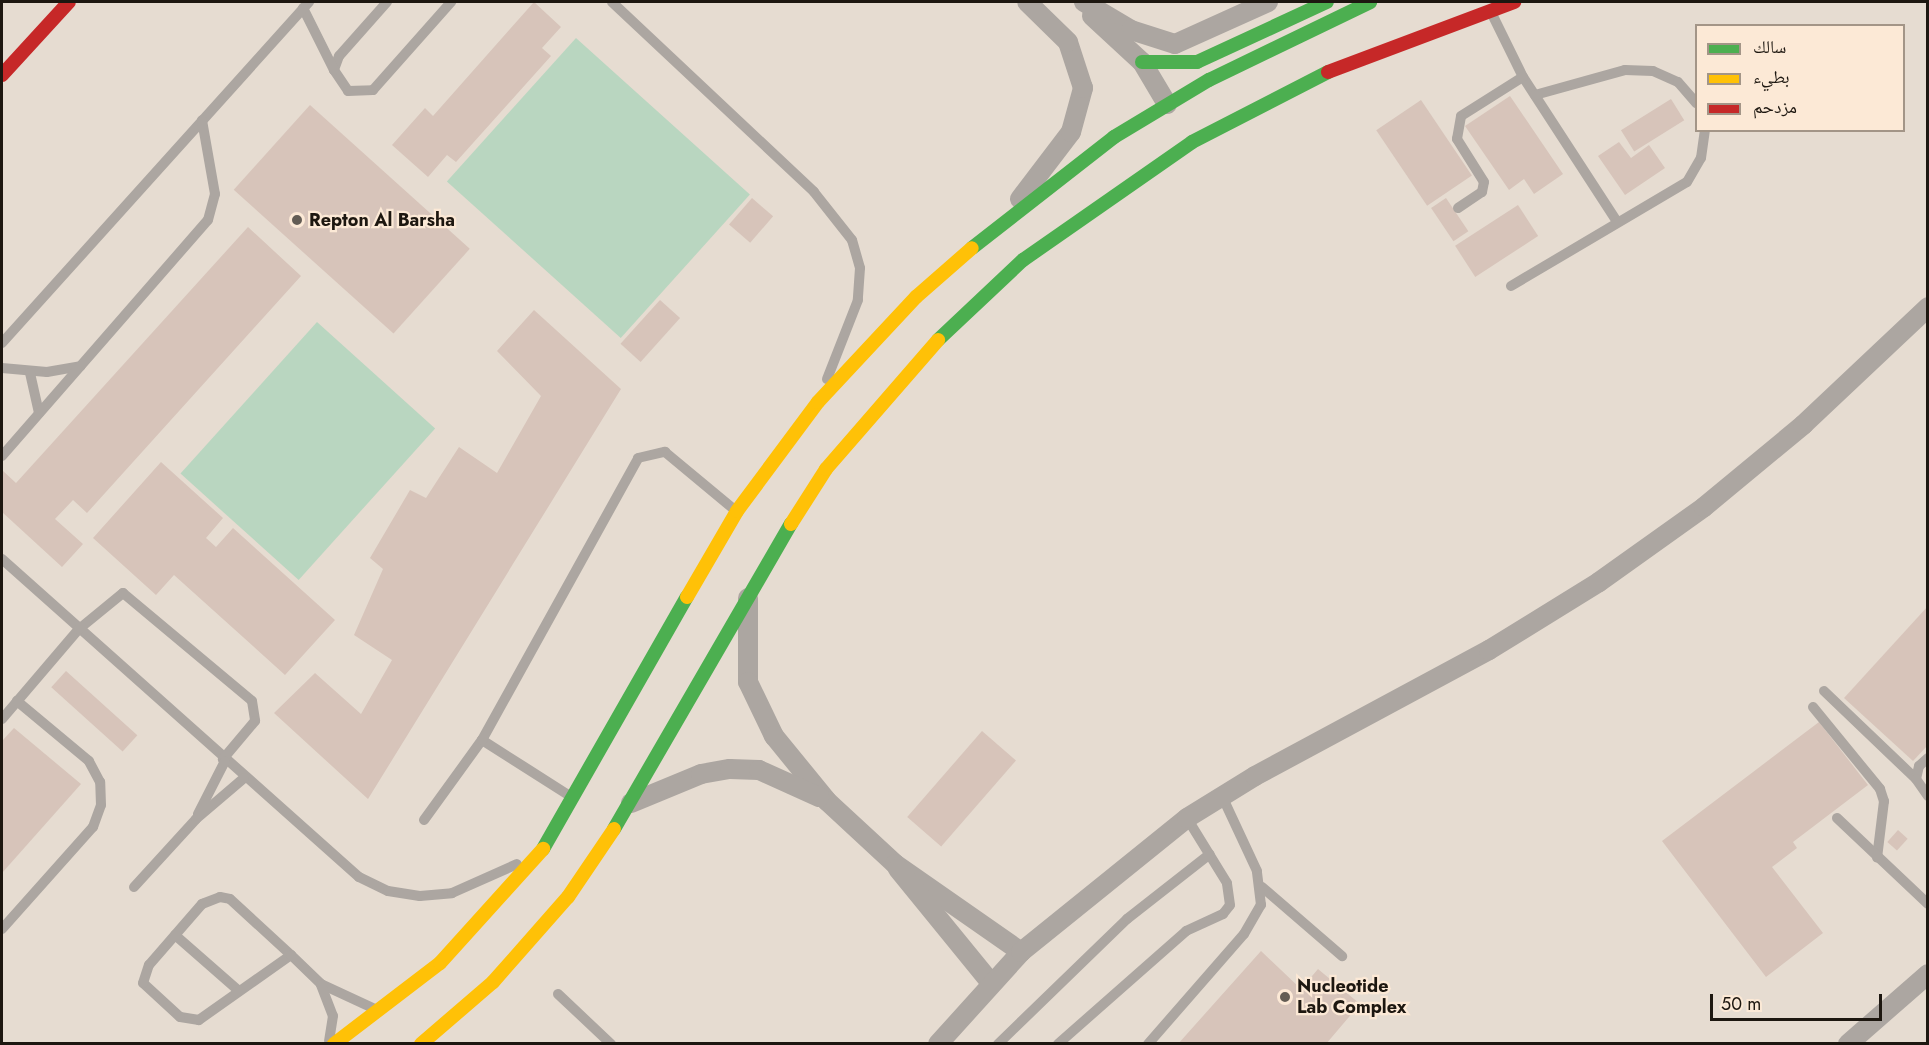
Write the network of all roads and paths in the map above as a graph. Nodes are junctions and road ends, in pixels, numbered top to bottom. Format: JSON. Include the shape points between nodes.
{"nodes":[{"id":1,"x":69,"y":2,"type":"edge"},
{"id":2,"x":387,"y":2,"type":"edge"},
{"id":3,"x":451,"y":2,"type":"edge"},
{"id":4,"x":612,"y":2,"type":"edge"},
{"id":5,"x":1027,"y":2,"type":"edge"},
{"id":6,"x":1076,"y":2,"type":"edge"},
{"id":7,"x":1084,"y":2,"type":"edge"},
{"id":8,"x":1268,"y":2,"type":"edge"},
{"id":9,"x":1327,"y":2,"type":"edge"},
{"id":10,"x":1370,"y":2,"type":"edge"},
{"id":11,"x":1514,"y":2,"type":"edge"},
{"id":12,"x":306,"y":5,"type":"edge"},
{"id":13,"x":1490,"y":9,"type":"junction"},
{"id":14,"x":1142,"y":62,"type":"junction"},
{"id":15,"x":334,"y":70,"type":"junction"},
{"id":16,"x":2,"y":75,"type":"edge"},
{"id":17,"x":1523,"y":77,"type":"junction"},
{"id":18,"x":1535,"y":95,"type":"junction"},
{"id":19,"x":1695,"y":102,"type":"edge"},
{"id":20,"x":1167,"y":104,"type":"junction"},
{"id":21,"x":202,"y":120,"type":"junction"},
{"id":22,"x":1705,"y":132,"type":"edge"},
{"id":23,"x":1186,"y":133,"type":"junction"},
{"id":24,"x":1458,"y":208,"type":"dead end"},
{"id":25,"x":1002,"y":222,"type":"junction"},
{"id":26,"x":1617,"y":222,"type":"junction"},
{"id":27,"x":1511,"y":286,"type":"dead end"},
{"id":28,"x":1928,"y":307,"type":"edge"},
{"id":29,"x":2,"y":343,"type":"edge"},
{"id":30,"x":80,"y":366,"type":"junction"},
{"id":31,"x":2,"y":368,"type":"edge"},
{"id":32,"x":30,"y":373,"type":"junction"},
{"id":33,"x":818,"y":402,"type":"junction"},
{"id":34,"x":39,"y":413,"type":"junction"},
{"id":35,"x":2,"y":456,"type":"edge"},
{"id":36,"x":736,"y":511,"type":"junction"},
{"id":37,"x":2,"y":560,"type":"edge"},
{"id":38,"x":748,"y":591,"type":"junction"},
{"id":39,"x":79,"y":629,"type":"junction"},
{"id":40,"x":1824,"y":691,"type":"dead end"},
{"id":41,"x":17,"y":701,"type":"junction"},
{"id":42,"x":1813,"y":707,"type":"dead end"},
{"id":43,"x":2,"y":719,"type":"edge"},
{"id":44,"x":482,"y":740,"type":"junction"},
{"id":45,"x":1928,"y":758,"type":"edge"},
{"id":46,"x":224,"y":760,"type":"junction"},
{"id":47,"x":244,"y":778,"type":"junction"},
{"id":48,"x":1916,"y":779,"type":"junction"},
{"id":49,"x":1222,"y":796,"type":"junction"},
{"id":50,"x":1928,"y":796,"type":"edge"},
{"id":51,"x":574,"y":799,"type":"junction"},
{"id":52,"x":827,"y":801,"type":"junction"},
{"id":53,"x":631,"y":803,"type":"junction"},
{"id":54,"x":1187,"y":818,"type":"junction"},
{"id":55,"x":1837,"y":818,"type":"dead end"},
{"id":56,"x":196,"y":819,"type":"junction"},
{"id":57,"x":424,"y":820,"type":"dead end"},
{"id":58,"x":541,"y":852,"type":"junction"},
{"id":59,"x":1210,"y":854,"type":"junction"},
{"id":60,"x":1877,"y":858,"type":"junction"},
{"id":61,"x":895,"y":864,"type":"junction"},
{"id":62,"x":134,"y":887,"type":"dead end"},
{"id":63,"x":1262,"y":887,"type":"junction"},
{"id":64,"x":1928,"y":904,"type":"edge"},
{"id":65,"x":2,"y":929,"type":"edge"},
{"id":66,"x":175,"y":935,"type":"junction"},
{"id":67,"x":1021,"y":952,"type":"junction"},
{"id":68,"x":291,"y":955,"type":"junction"},
{"id":69,"x":1342,"y":956,"type":"dead end"},
{"id":70,"x":1928,"y":974,"type":"edge"},
{"id":71,"x":991,"y":983,"type":"junction"},
{"id":72,"x":321,"y":984,"type":"junction"},
{"id":73,"x":239,"y":991,"type":"junction"},
{"id":74,"x":558,"y":994,"type":"dead end"},
{"id":75,"x":382,"y":1011,"type":"junction"},
{"id":76,"x":427,"y":1042,"type":"edge"},
{"id":77,"x":328,"y":1044,"type":"edge"},
{"id":78,"x":334,"y":1044,"type":"edge"},
{"id":79,"x":611,"y":1044,"type":"edge"},
{"id":80,"x":938,"y":1044,"type":"edge"},
{"id":81,"x":998,"y":1044,"type":"edge"},
{"id":82,"x":1058,"y":1044,"type":"edge"},
{"id":83,"x":1148,"y":1044,"type":"edge"},
{"id":84,"x":1848,"y":1044,"type":"edge"}],
"edges":[{"from":1,"to":16,"type":"street"},
{"from":2,"to":15,"type":"lane","via":[[339,56]]},
{"from":3,"to":15,"type":"lane","via":[[373,90],[348,91]]},
{"from":4,"to":33,"type":"lane","via":[[814,192],[852,240],[860,268],[858,300]]},
{"from":5,"to":25,"type":"street","via":[[1068,42],[1083,88],[1071,132]]},
{"from":6,"to":14,"type":"street"},
{"from":7,"to":8,"type":"street","via":[[1131,30],[1175,44]]},
{"from":9,"to":14,"type":"street","via":[[1197,62]]},
{"from":10,"to":20,"type":"street"},
{"from":11,"to":13,"type":"street"},
{"from":12,"to":15,"type":"lane"},
{"from":12,"to":21,"type":"lane"},
{"from":13,"to":17,"type":"lane"},
{"from":13,"to":23,"type":"street"},
{"from":14,"to":20,"type":"street"},
{"from":17,"to":18,"type":"lane"},
{"from":17,"to":24,"type":"lane","via":[[1461,116],[1457,139],[1484,182],[1482,192]]},
{"from":18,"to":19,"type":"lane","via":[[1625,70],[1653,71],[1678,82]]},
{"from":18,"to":26,"type":"lane"},
{"from":20,"to":23,"type":"street"},
{"from":20,"to":25,"type":"street","via":[[1114,137]]},
{"from":21,"to":29,"type":"lane"},
{"from":21,"to":30,"type":"lane","via":[[215,194],[208,220]]},
{"from":22,"to":26,"type":"lane","via":[[1701,158],[1687,182]]},
{"from":23,"to":38,"type":"street","via":[[1023,260],[918,359],[826,469]]},
{"from":25,"to":33,"type":"street","via":[[916,297]]},
{"from":26,"to":27,"type":"lane"},
{"from":28,"to":49,"type":"street","via":[[1803,425],[1704,507],[1599,582],[1427,686]]},
{"from":30,"to":32,"type":"lane"},
{"from":30,"to":34,"type":"lane"},
{"from":31,"to":32,"type":"lane"},
{"from":32,"to":34,"type":"lane"},
{"from":33,"to":36,"type":"street"},
{"from":34,"to":35,"type":"lane"},
{"from":36,"to":44,"type":"lane","via":[[665,452],[638,458]]},
{"from":36,"to":51,"type":"street","via":[[676,609]]},
{"from":37,"to":39,"type":"lane"},
{"from":38,"to":52,"type":"street","via":[[745,652],[758,711]]},
{"from":38,"to":53,"type":"street"},
{"from":39,"to":41,"type":"lane"},
{"from":39,"to":46,"type":"lane"},
{"from":39,"to":46,"type":"lane","via":[[115,595],[131,594],[245,694],[256,711],[255,721]]},
{"from":40,"to":48,"type":"lane"},
{"from":41,"to":43,"type":"lane"},
{"from":41,"to":65,"type":"lane","via":[[89,761],[99,782],[100,805],[93,827]]},
{"from":42,"to":60,"type":"lane","via":[[1880,789],[1884,801]]},
{"from":44,"to":51,"type":"lane"},
{"from":44,"to":57,"type":"lane"},
{"from":45,"to":48,"type":"lane","via":[[1919,766]]},
{"from":46,"to":47,"type":"lane"},
{"from":46,"to":56,"type":"lane"},
{"from":47,"to":56,"type":"lane"},
{"from":47,"to":58,"type":"lane","via":[[359,878],[388,891],[452,893]]},
{"from":48,"to":50,"type":"lane"},
{"from":49,"to":54,"type":"street"},
{"from":49,"to":63,"type":"lane"},
{"from":51,"to":58,"type":"street"},
{"from":52,"to":53,"type":"street","via":[[759,770],[730,769],[700,774]]},
{"from":52,"to":61,"type":"street"},
{"from":53,"to":76,"type":"street","via":[[568,897],[493,982]]},
{"from":54,"to":59,"type":"lane"},
{"from":54,"to":67,"type":"street"},
{"from":55,"to":60,"type":"lane"},
{"from":56,"to":62,"type":"lane"},
{"from":58,"to":75,"type":"street","via":[[478,925]]},
{"from":59,"to":81,"type":"lane","via":[[1109,935]]},
{"from":59,"to":82,"type":"lane","via":[[1231,894],[1223,914],[1186,932]]},
{"from":60,"to":64,"type":"lane"},
{"from":61,"to":67,"type":"street"},
{"from":61,"to":71,"type":"street","via":[[926,910]]},
{"from":63,"to":69,"type":"lane"},
{"from":63,"to":83,"type":"lane","via":[[1255,921]]},
{"from":66,"to":68,"type":"lane","via":[[202,904],[220,897],[230,899]]},
{"from":66,"to":73,"type":"lane"},
{"from":66,"to":73,"type":"lane","via":[[144,973],[150,993],[188,1022],[199,1020]]},
{"from":67,"to":71,"type":"street"},
{"from":68,"to":72,"type":"lane"},
{"from":68,"to":73,"type":"lane"},
{"from":70,"to":84,"type":"street"},
{"from":71,"to":80,"type":"street"},
{"from":72,"to":75,"type":"lane"},
{"from":72,"to":77,"type":"lane","via":[[333,1016]]},
{"from":74,"to":79,"type":"lane"},
{"from":75,"to":78,"type":"street"}]}
